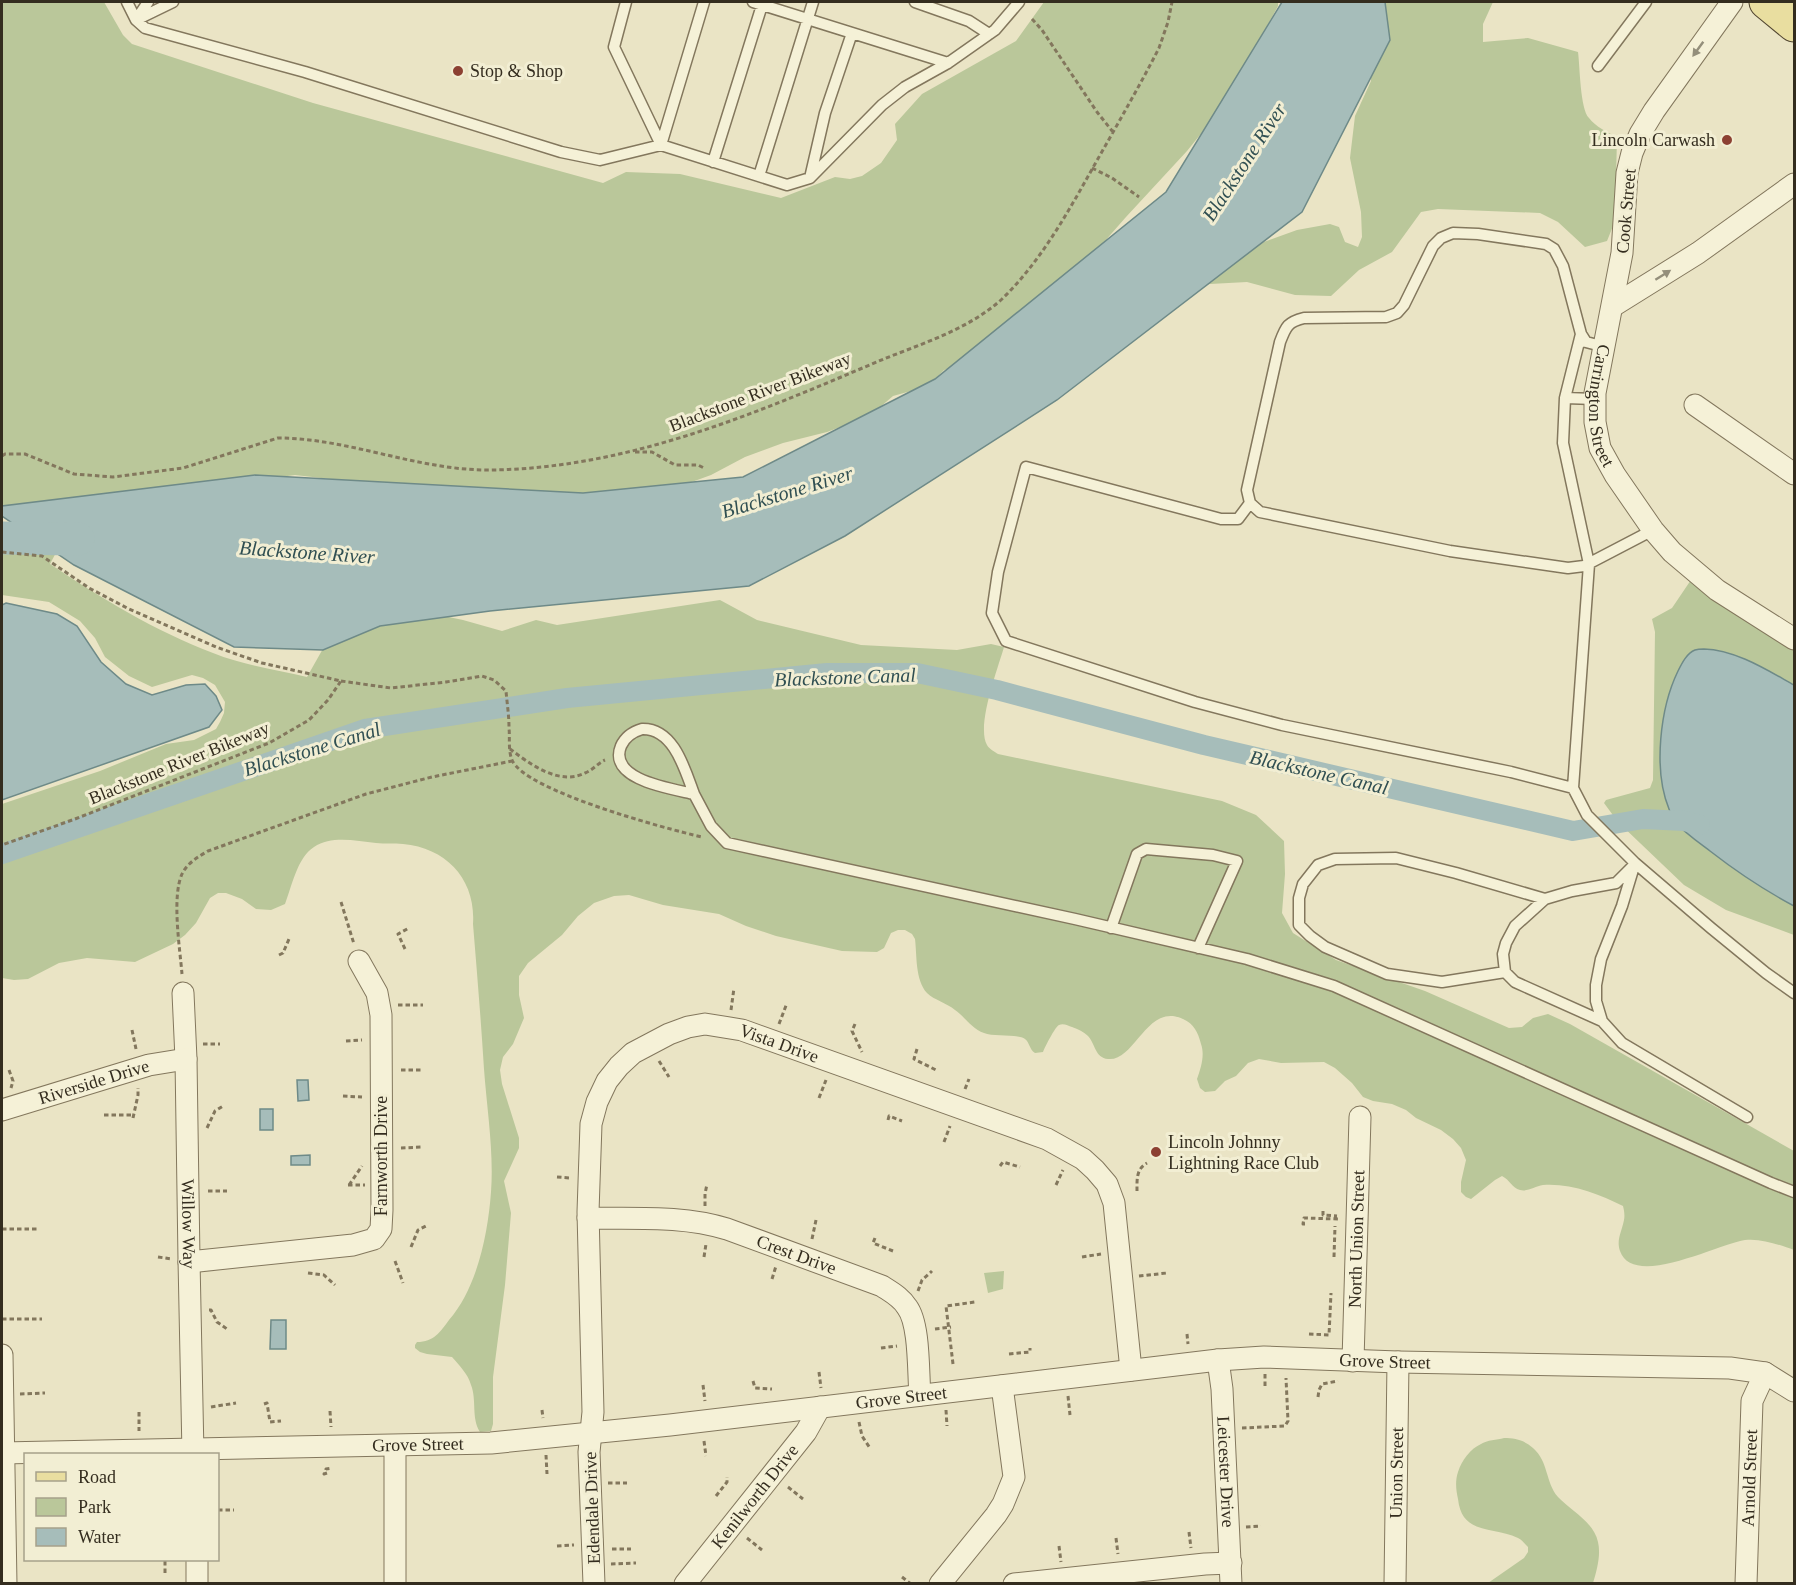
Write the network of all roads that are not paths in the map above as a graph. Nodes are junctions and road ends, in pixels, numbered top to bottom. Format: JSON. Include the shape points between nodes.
{"nodes":[{"id":1,"x":127,"y":2,"type":"edge"},
{"id":2,"x":148,"y":2,"type":"edge"},
{"id":3,"x":173,"y":2,"type":"edge"},
{"id":4,"x":626,"y":2,"type":"edge"},
{"id":5,"x":704,"y":2,"type":"edge"},
{"id":6,"x":760,"y":2,"type":"edge"},
{"id":7,"x":813,"y":2,"type":"edge"},
{"id":8,"x":915,"y":2,"type":"edge"},
{"id":9,"x":1019,"y":2,"type":"edge"},
{"id":10,"x":1646,"y":2,"type":"edge"},
{"id":11,"x":1732,"y":2,"type":"edge"},
{"id":12,"x":1766,"y":2,"type":"edge"},
{"id":13,"x":808,"y":19,"type":"junction"},
{"id":14,"x":136,"y":20,"type":"junction"},
{"id":15,"x":1794,"y":25,"type":"edge"},
{"id":16,"x":852,"y":33,"type":"junction"},
{"id":17,"x":989,"y":34,"type":"junction"},
{"id":18,"x":948,"y":63,"type":"junction"},
{"id":19,"x":1598,"y":66,"type":"dead end"},
{"id":20,"x":661,"y":146,"type":"junction"},
{"id":21,"x":713,"y":162,"type":"junction"},
{"id":22,"x":759,"y":176,"type":"junction"},
{"id":23,"x":810,"y":178,"type":"junction"},
{"id":24,"x":1794,"y":183,"type":"edge"},
{"id":25,"x":1613,"y":306,"type":"junction"},
{"id":26,"x":1581,"y":334,"type":"junction"},
{"id":27,"x":1605,"y":348,"type":"junction"},
{"id":28,"x":1565,"y":398,"type":"junction"},
{"id":29,"x":1595,"y":399,"type":"junction"},
{"id":30,"x":1695,"y":405,"type":"dead end"},
{"id":31,"x":1794,"y":474,"type":"edge"},
{"id":32,"x":1250,"y":503,"type":"junction"},
{"id":33,"x":1653,"y":530,"type":"junction"},
{"id":34,"x":1589,"y":564,"type":"junction"},
{"id":35,"x":1794,"y":639,"type":"edge"},
{"id":36,"x":1573,"y":788,"type":"junction"},
{"id":37,"x":694,"y":794,"type":"junction"},
{"id":38,"x":1635,"y":863,"type":"junction"},
{"id":39,"x":1545,"y":899,"type":"junction"},
{"id":40,"x":1111,"y":928,"type":"junction"},
{"id":41,"x":1198,"y":948,"type":"junction"},
{"id":42,"x":359,"y":961,"type":"road end"},
{"id":43,"x":1505,"y":972,"type":"junction"},
{"id":44,"x":183,"y":993,"type":"road end"},
{"id":45,"x":1794,"y":993,"type":"edge"},
{"id":46,"x":1602,"y":1021,"type":"junction"},
{"id":47,"x":186,"y":1059,"type":"junction"},
{"id":48,"x":2,"y":1110,"type":"edge"},
{"id":49,"x":1360,"y":1117,"type":"dead end"},
{"id":50,"x":1747,"y":1118,"type":"dead end"},
{"id":51,"x":1794,"y":1192,"type":"edge"},
{"id":52,"x":588,"y":1218,"type":"junction"},
{"id":53,"x":189,"y":1262,"type":"junction"},
{"id":54,"x":2,"y":1354,"type":"edge"},
{"id":55,"x":1218,"y":1360,"type":"junction"},
{"id":56,"x":1353,"y":1360,"type":"junction"},
{"id":57,"x":1398,"y":1362,"type":"junction"},
{"id":58,"x":1131,"y":1370,"type":"junction"},
{"id":59,"x":1765,"y":1373,"type":"junction"},
{"id":60,"x":1002,"y":1386,"type":"junction"},
{"id":61,"x":1794,"y":1391,"type":"edge"},
{"id":62,"x":920,"y":1395,"type":"junction"},
{"id":63,"x":820,"y":1407,"type":"junction"},
{"id":64,"x":591,"y":1433,"type":"junction"},
{"id":65,"x":395,"y":1446,"type":"junction"},
{"id":66,"x":193,"y":1452,"type":"edge"},
{"id":67,"x":3,"y":1453,"type":"edge"},
{"id":68,"x":196,"y":1561,"type":"edge"},
{"id":69,"x":594,"y":1574,"type":"edge"},
{"id":70,"x":1231,"y":1574,"type":"edge"},
{"id":71,"x":6,"y":1584,"type":"edge"},
{"id":72,"x":197,"y":1584,"type":"edge"},
{"id":73,"x":395,"y":1584,"type":"edge"},
{"id":74,"x":685,"y":1584,"type":"edge"},
{"id":75,"x":940,"y":1584,"type":"edge"},
{"id":76,"x":1014,"y":1584,"type":"edge"},
{"id":77,"x":1395,"y":1584,"type":"edge"},
{"id":78,"x":1746,"y":1584,"type":"edge"}],
"edges":[{"from":1,"to":14,"type":"lane"},
{"from":2,"to":14,"type":"lane"},
{"from":3,"to":14,"type":"lane"},
{"from":4,"to":20,"type":"lane","via":[[614,46]]},
{"from":5,"to":20,"type":"lane"},
{"from":6,"to":13,"type":"lane"},
{"from":6,"to":21,"type":"lane"},
{"from":7,"to":13,"type":"lane"},
{"from":8,"to":17,"type":"lane","via":[[969,21]]},
{"from":9,"to":17,"type":"lane"},
{"from":10,"to":19,"type":"lane"},
{"from":11,"to":25,"type":"street","name":"Cook Street","one_way":true,"via":[[1654,111],[1632,153],[1627,173],[1623,254]]},
{"from":12,"to":15,"type":"main road"},
{"from":13,"to":16,"type":"lane"},
{"from":13,"to":22,"type":"lane"},
{"from":14,"to":20,"type":"lane","via":[[145,28],[305,72],[561,152],[600,160]]},
{"from":16,"to":18,"type":"lane"},
{"from":16,"to":23,"type":"lane","via":[[825,113]]},
{"from":17,"to":18,"type":"lane"},
{"from":18,"to":23,"type":"lane","via":[[882,105]]},
{"from":20,"to":21,"type":"lane"},
{"from":21,"to":22,"type":"lane"},
{"from":22,"to":23,"type":"lane","via":[[787,185]]},
{"from":25,"to":24,"type":"street","one_way":true,"via":[[1698,253]]},
{"from":25,"to":27,"type":"street","name":"Carrington Street"},
{"from":26,"to":27,"type":"lane","via":[[1586,342]]},
{"from":26,"to":28,"type":"lane"},
{"from":26,"to":32,"type":"lane","via":[[1563,266],[1554,249],[1546,244],[1478,234],[1453,233],[1440,238],[1397,313],[1386,317],[1291,321],[1280,342],[1247,490]]},
{"from":27,"to":29,"type":"street","name":"Carrington Street"},
{"from":28,"to":29,"type":"lane"},
{"from":28,"to":34,"type":"lane","via":[[1563,443]]},
{"from":29,"to":33,"type":"street","name":"Carrington Street","via":[[1600,447]]},
{"from":30,"to":31,"type":"street"},
{"from":32,"to":34,"type":"lane","via":[[1260,512],[1450,551],[1568,568]]},
{"from":32,"to":36,"type":"lane","via":[[1238,519],[1221,519],[1026,467],[998,572],[992,613],[1006,640],[1195,702],[1282,725]]},
{"from":33,"to":34,"type":"lane"},
{"from":33,"to":35,"type":"street","name":"Carrington Street","via":[[1672,552],[1717,590]]},
{"from":34,"to":36,"type":"lane"},
{"from":36,"to":38,"type":"lane","via":[[1587,815]]},
{"from":37,"to":37,"type":"lane","via":[[651,783],[624,770],[620,761],[622,745],[630,734],[642,729],[659,732],[676,753]]},
{"from":37,"to":40,"type":"lane","via":[[711,826],[727,843]]},
{"from":38,"to":39,"type":"lane","via":[[1616,883]]},
{"from":38,"to":45,"type":"lane"},
{"from":38,"to":46,"type":"lane","via":[[1599,968],[1596,1001]]},
{"from":39,"to":43,"type":"lane","via":[[1515,926],[1503,954]]},
{"from":39,"to":43,"type":"lane","via":[[1396,858],[1335,860],[1318,865],[1303,884],[1299,925],[1325,947],[1350,958],[1387,974],[1442,982]]},
{"from":40,"to":41,"type":"lane"},
{"from":40,"to":41,"type":"lane","via":[[1137,854],[1146,849],[1237,861]]},
{"from":41,"to":51,"type":"lane","via":[[1334,986]]},
{"from":42,"to":53,"type":"street","name":"Farnworth Drive","via":[[377,993],[381,1015],[381,1229],[374,1239],[353,1245]]},
{"from":43,"to":46,"type":"lane","via":[[1515,982]]},
{"from":44,"to":47,"type":"street","name":"Willow Way"},
{"from":46,"to":50,"type":"lane","via":[[1622,1043]]},
{"from":47,"to":48,"type":"street","name":"Riverside Drive","via":[[149,1065]]},
{"from":47,"to":53,"type":"street","name":"Willow Way"},
{"from":49,"to":56,"type":"street","name":"North Union Street"},
{"from":52,"to":58,"type":"street","name":"Vista Drive","via":[[591,1124],[597,1102],[619,1066],[633,1053],[688,1027],[705,1024],[742,1030],[1047,1139],[1095,1170],[1107,1184],[1114,1203]]},
{"from":52,"to":62,"type":"street","name":"Crest Drive","via":[[704,1223],[882,1286],[912,1313]]},
{"from":52,"to":64,"type":"street","name":"Vista Drive"},
{"from":53,"to":66,"type":"street","name":"Willow Way"},
{"from":54,"to":67,"type":"street"},
{"from":55,"to":56,"type":"street","name":"Grove Street"},
{"from":55,"to":58,"type":"street","name":"Grove Street"},
{"from":55,"to":70,"type":"street","name":"Leicester Drive"},
{"from":56,"to":57,"type":"street","name":"Grove Street"},
{"from":57,"to":59,"type":"street","name":"Grove Street","via":[[1730,1368]]},
{"from":57,"to":77,"type":"street","name":"Union Street"},
{"from":58,"to":60,"type":"street","name":"Grove Street"},
{"from":59,"to":61,"type":"street","name":"Grove Street"},
{"from":59,"to":78,"type":"street","name":"Arnold Street","via":[[1752,1401]]},
{"from":60,"to":62,"type":"street","name":"Grove Street"},
{"from":60,"to":75,"type":"street","via":[[1014,1477],[996,1515]]},
{"from":62,"to":63,"type":"street","name":"Grove Street"},
{"from":63,"to":64,"type":"street","name":"Grove Street"},
{"from":63,"to":74,"type":"street","name":"Kenilworth Drive","via":[[807,1432]]},
{"from":64,"to":65,"type":"street","name":"Grove Street","via":[[491,1443]]},
{"from":64,"to":69,"type":"street","name":"Edendale Drive"},
{"from":65,"to":66,"type":"street","name":"Grove Street"},
{"from":65,"to":73,"type":"street"},
{"from":66,"to":67,"type":"street","name":"Grove Street"},
{"from":67,"to":71,"type":"street"},
{"from":68,"to":72,"type":"street"},
{"from":70,"to":76,"type":"street","via":[[1205,1564]]}]}
